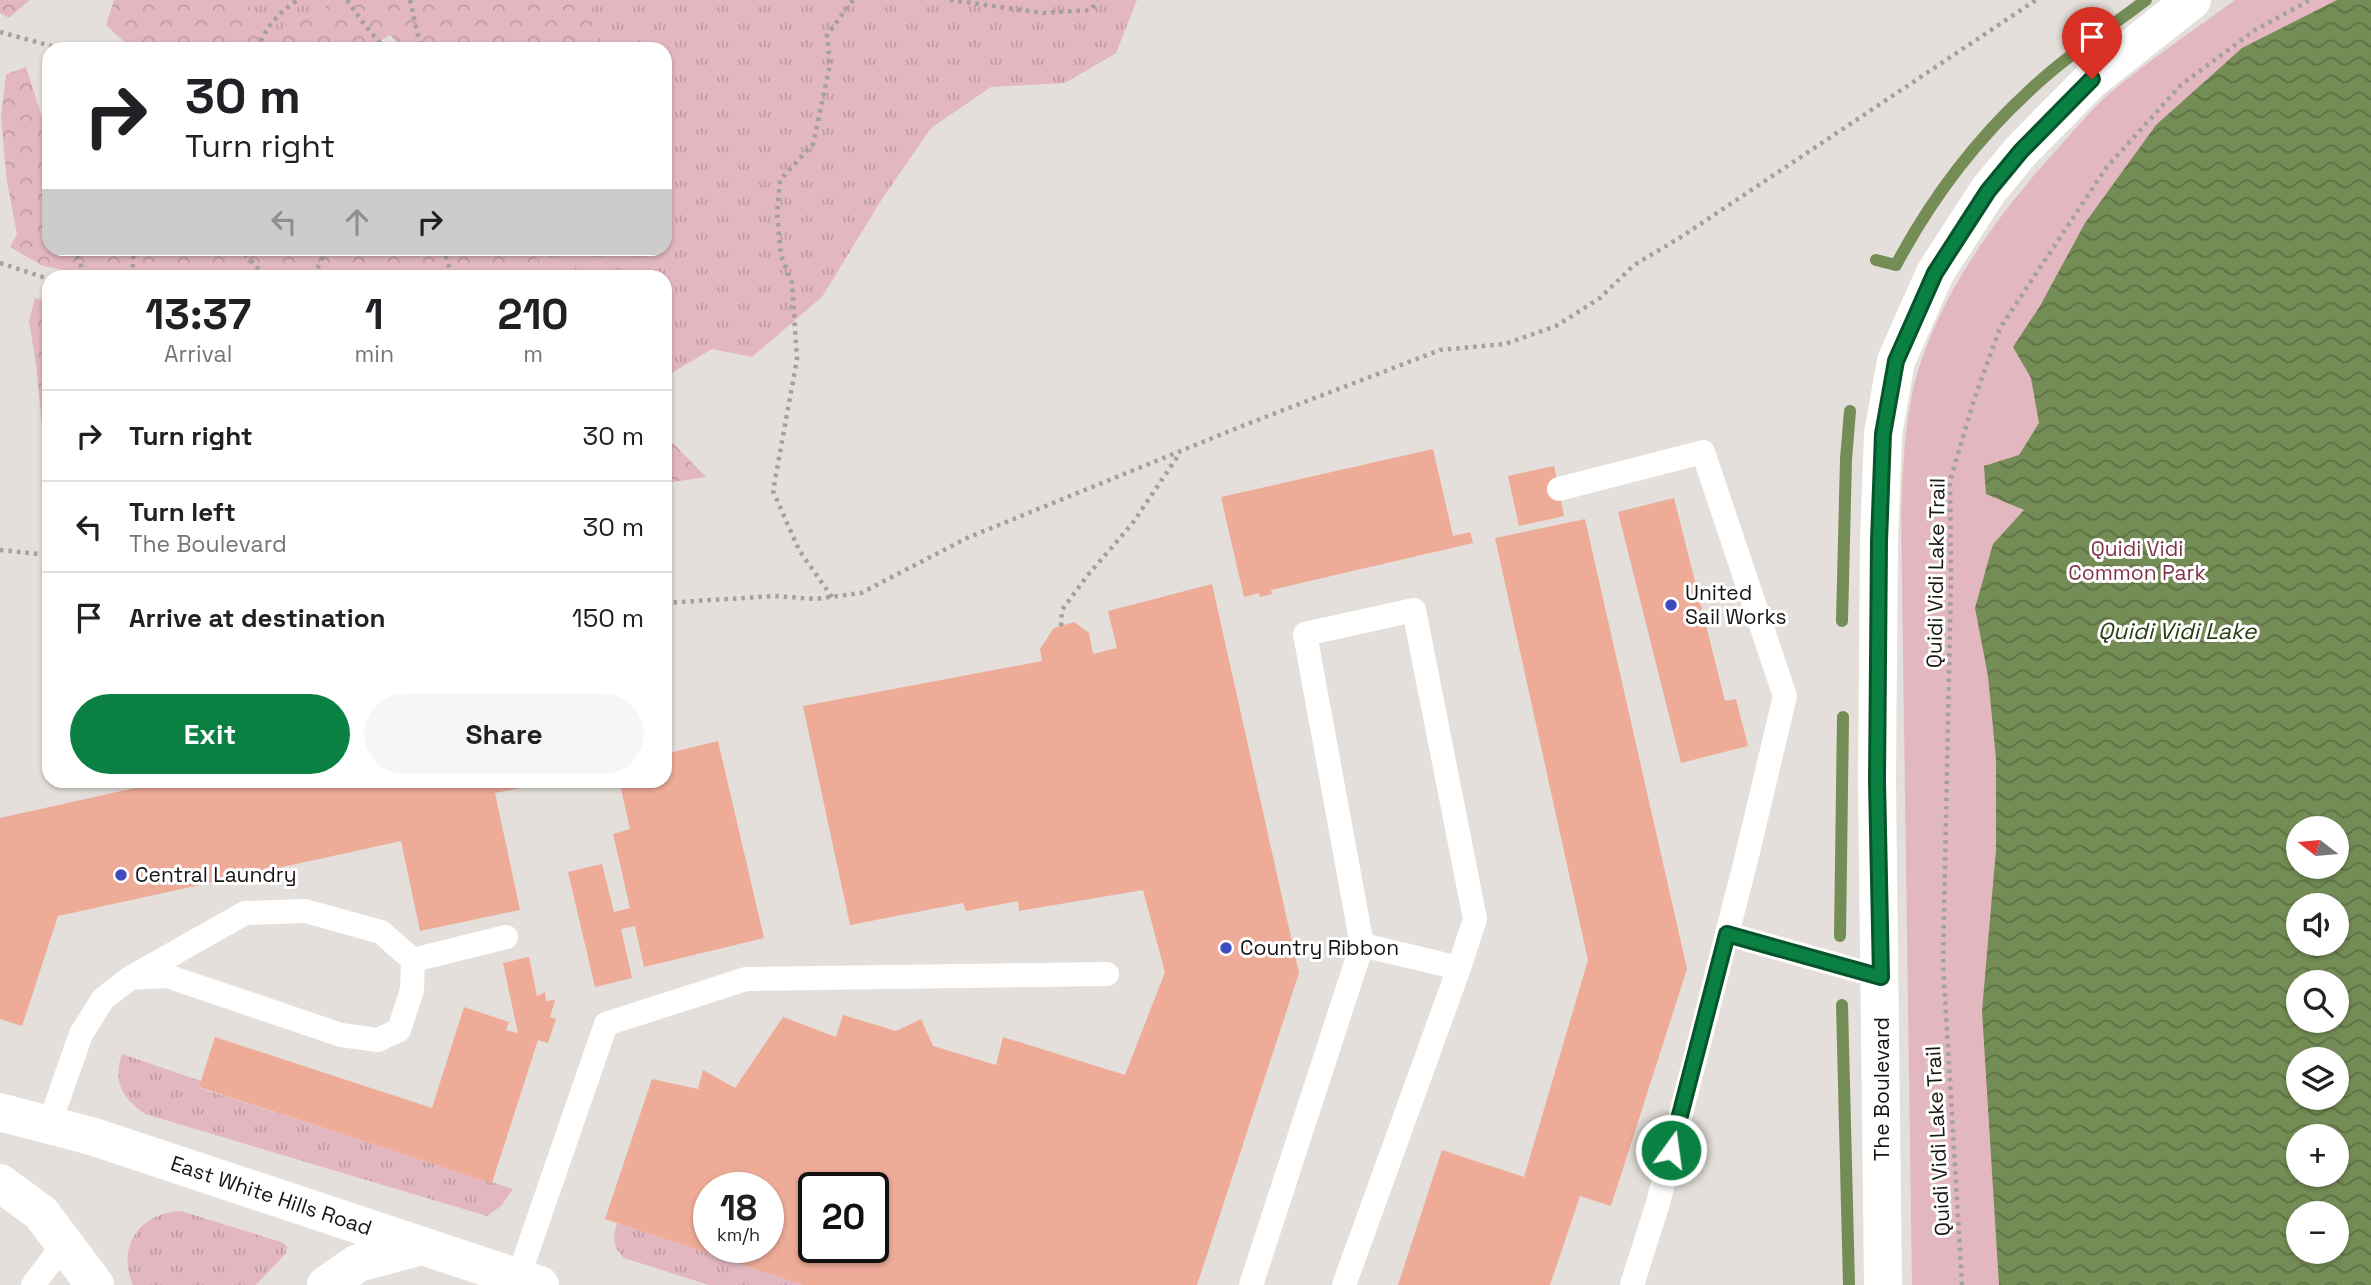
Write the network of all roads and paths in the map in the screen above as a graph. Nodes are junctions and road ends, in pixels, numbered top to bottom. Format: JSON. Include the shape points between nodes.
{"nodes":[{"id":1,"x":298,"y":0,"type":"edge"},
{"id":2,"x":347,"y":0,"type":"edge"},
{"id":3,"x":410,"y":0,"type":"edge"},
{"id":4,"x":853,"y":0,"type":"edge"},
{"id":5,"x":950,"y":0,"type":"edge"},
{"id":6,"x":1097,"y":0,"type":"edge"},
{"id":7,"x":2036,"y":0,"type":"edge"},
{"id":8,"x":2192,"y":0,"type":"edge"},
{"id":9,"x":2310,"y":0,"type":"edge"},
{"id":10,"x":0,"y":32,"type":"edge"},
{"id":11,"x":260,"y":42,"type":"edge"},
{"id":12,"x":379,"y":42,"type":"edge"},
{"id":13,"x":419,"y":42,"type":"edge"},
{"id":14,"x":42,"y":44,"type":"edge"},
{"id":15,"x":246,"y":256,"type":"edge"},
{"id":16,"x":0,"y":263,"type":"edge"},
{"id":17,"x":259,"y":270,"type":"edge"},
{"id":18,"x":42,"y":277,"type":"edge"},
{"id":19,"x":1180,"y":452,"type":"junction"},
{"id":20,"x":1559,"y":489,"type":"dead end"},
{"id":21,"x":0,"y":550,"type":"edge"},
{"id":22,"x":42,"y":554,"type":"edge"},
{"id":23,"x":832,"y":597,"type":"junction"},
{"id":24,"x":672,"y":603,"type":"edge"},
{"id":25,"x":1061,"y":626,"type":"dead end"},
{"id":26,"x":1727,"y":934,"type":"junction"},
{"id":27,"x":506,"y":937,"type":"dead end"},
{"id":28,"x":1362,"y":945,"type":"junction"},
{"id":29,"x":413,"y":960,"type":"junction"},
{"id":30,"x":1459,"y":968,"type":"junction"},
{"id":31,"x":1107,"y":974,"type":"dead end"},
{"id":32,"x":1881,"y":977,"type":"junction"},
{"id":33,"x":130,"y":978,"type":"junction"},
{"id":34,"x":0,"y":1112,"type":"edge"},
{"id":35,"x":49,"y":1125,"type":"junction"},
{"id":36,"x":0,"y":1183,"type":"edge"},
{"id":37,"x":64,"y":1244,"type":"junction"},
{"id":38,"x":422,"y":1246,"type":"junction"},
{"id":39,"x":529,"y":1281,"type":"edge"},
{"id":40,"x":33,"y":1285,"type":"edge"},
{"id":41,"x":95,"y":1285,"type":"edge"},
{"id":42,"x":326,"y":1285,"type":"edge"},
{"id":43,"x":1251,"y":1285,"type":"edge"},
{"id":44,"x":1344,"y":1285,"type":"edge"},
{"id":45,"x":1632,"y":1285,"type":"edge"},
{"id":46,"x":1883,"y":1285,"type":"edge"},
{"id":47,"x":1962,"y":1285,"type":"edge"}],
"edges":[{"from":1,"to":11,"type":"path","via":[[280,12]]},
{"from":2,"to":12,"type":"path"},
{"from":3,"to":13,"type":"path"},
{"from":4,"to":23,"type":"path","via":[[827,36],[830,65],[813,144],[780,180],[777,214],[781,255],[792,283],[797,359],[773,491],[799,550]]},
{"from":5,"to":6,"type":"path","via":[[1042,13],[1091,10]]},
{"from":7,"to":19,"type":"path","via":[[1633,265],[1600,298],[1556,326],[1505,344],[1440,350]]},
{"from":8,"to":32,"type":"street","name":"The Boulevard","via":[[2092,79],[1988,191],[1935,273],[1896,361],[1883,434],[1879,541]]},
{"from":9,"to":47,"type":"path","name":"Quidi Vidi Lake Trail","via":[[2255,30],[2181,85],[2106,169],[2000,328],[1950,481],[1943,963]]},
{"from":10,"to":14,"type":"path"},
{"from":15,"to":17,"type":"path"},
{"from":16,"to":18,"type":"path"},
{"from":19,"to":23,"type":"path","via":[[967,538],[861,593]]},
{"from":19,"to":25,"type":"path","via":[[1132,524],[1062,610]]},
{"from":20,"to":26,"type":"lane","via":[[1703,452],[1785,696]]},
{"from":21,"to":22,"type":"path"},
{"from":23,"to":24,"type":"path"},
{"from":26,"to":32,"type":"lane"},
{"from":26,"to":45,"type":"lane","via":[[1658,1203]]},
{"from":27,"to":29,"type":"lane"},
{"from":28,"to":30,"type":"lane"},
{"from":28,"to":30,"type":"lane","via":[[1305,634],[1415,610],[1475,919]]},
{"from":28,"to":43,"type":"lane"},
{"from":29,"to":33,"type":"lane","via":[[381,932],[305,911],[245,913]]},
{"from":29,"to":33,"type":"lane","via":[[412,990],[399,1030],[378,1041],[341,1035],[167,976]]},
{"from":30,"to":44,"type":"lane"},
{"from":31,"to":39,"type":"lane","via":[[747,979],[606,1024]]},
{"from":32,"to":46,"type":"street","name":"The Boulevard"},
{"from":33,"to":35,"type":"lane","via":[[103,999],[80,1034]]},
{"from":34,"to":35,"type":"street","name":"East White Hills Road"},
{"from":35,"to":38,"type":"street","name":"East White Hills Road"},
{"from":36,"to":37,"type":"street","via":[[41,1213]]},
{"from":37,"to":40,"type":"lane"},
{"from":37,"to":41,"type":"street"},
{"from":38,"to":39,"type":"street","name":"East White Hills Road"},
{"from":38,"to":42,"type":"street","via":[[358,1263]]}]}
